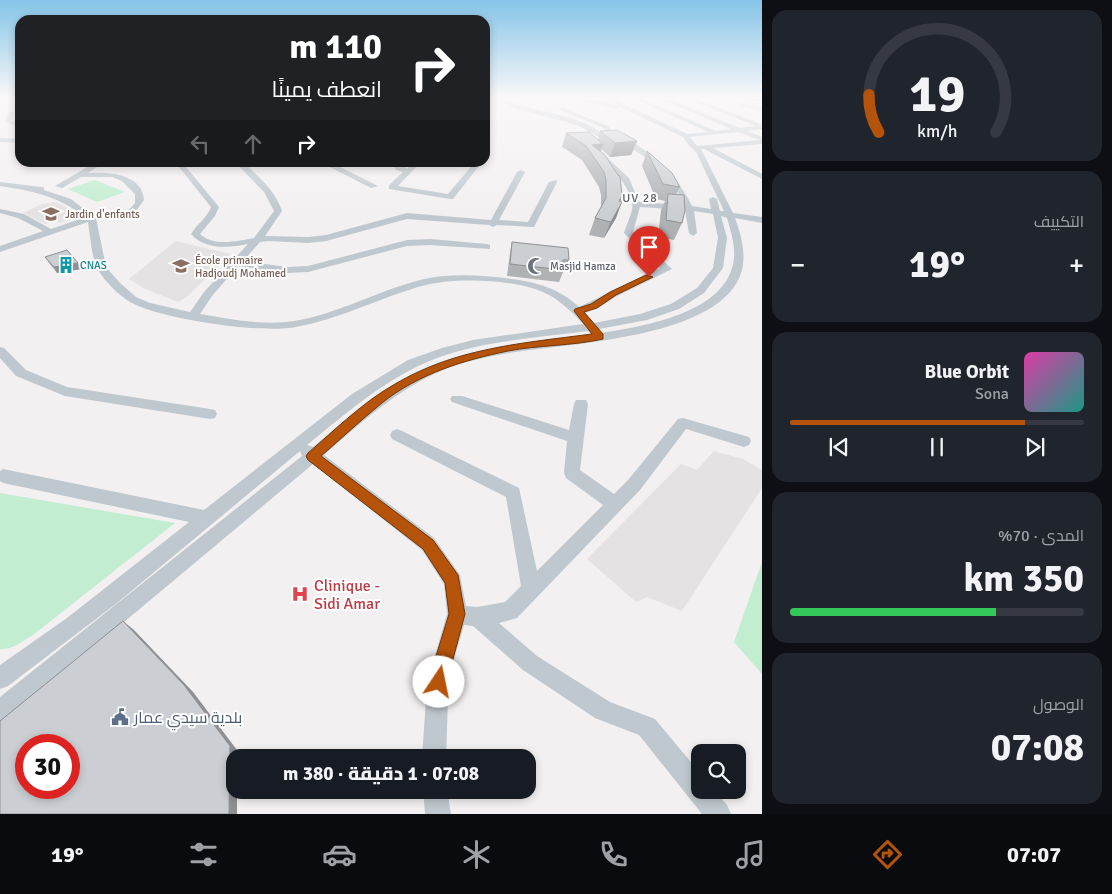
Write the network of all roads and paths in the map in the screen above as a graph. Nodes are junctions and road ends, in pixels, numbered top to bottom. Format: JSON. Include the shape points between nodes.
{"nodes":[{"id":1,"x":687,"y":137,"type":"edge"},
{"id":2,"x":606,"y":138,"type":"joint"},
{"id":3,"x":0,"y":140,"type":"edge"},
{"id":4,"x":15,"y":141,"type":"edge"},
{"id":5,"x":762,"y":141,"type":"edge"},
{"id":6,"x":700,"y":147,"type":"junction"},
{"id":7,"x":94,"y":167,"type":"edge"},
{"id":8,"x":183,"y":167,"type":"edge"},
{"id":9,"x":243,"y":167,"type":"edge"},
{"id":10,"x":334,"y":167,"type":"edge"},
{"id":11,"x":398,"y":167,"type":"edge"},
{"id":12,"x":413,"y":167,"type":"edge"},
{"id":13,"x":475,"y":167,"type":"edge"},
{"id":14,"x":408,"y":172,"type":"junction"},
{"id":15,"x":521,"y":172,"type":"dead end"},
{"id":16,"x":610,"y":172,"type":"edge"},
{"id":17,"x":619,"y":172,"type":"junction"},
{"id":18,"x":82,"y":175,"type":"junction"},
{"id":19,"x":762,"y":176,"type":"edge"},
{"id":20,"x":553,"y":182,"type":"dead end"},
{"id":21,"x":0,"y":184,"type":"edge"},
{"id":22,"x":374,"y":186,"type":"dead end"},
{"id":23,"x":56,"y":191,"type":"junction"},
{"id":24,"x":621,"y":197,"type":"edge"},
{"id":25,"x":634,"y":201,"type":"junction"},
{"id":26,"x":689,"y":208,"type":"junction"},
{"id":27,"x":0,"y":211,"type":"edge"},
{"id":28,"x":724,"y":212,"type":"junction"},
{"id":29,"x":130,"y":213,"type":"dead end"},
{"id":30,"x":92,"y":218,"type":"junction"},
{"id":31,"x":762,"y":220,"type":"edge"},
{"id":32,"x":493,"y":224,"type":"junction"},
{"id":33,"x":690,"y":227,"type":"dead end"},
{"id":34,"x":51,"y":232,"type":"junction"},
{"id":35,"x":255,"y":242,"type":"junction"},
{"id":36,"x":487,"y":247,"type":"dead end"},
{"id":37,"x":0,"y":249,"type":"edge"},
{"id":38,"x":235,"y":263,"type":"junction"},
{"id":39,"x":578,"y":311,"type":"junction"},
{"id":40,"x":193,"y":316,"type":"junction"},
{"id":41,"x":595,"y":332,"type":"junction"},
{"id":42,"x":0,"y":351,"type":"edge"},
{"id":43,"x":457,"y":399,"type":"dead end"},
{"id":44,"x":581,"y":404,"type":"dead end"},
{"id":45,"x":210,"y":414,"type":"dead end"},
{"id":46,"x":397,"y":435,"type":"dead end"},
{"id":47,"x":575,"y":438,"type":"junction"},
{"id":48,"x":744,"y":441,"type":"dead end"},
{"id":49,"x":298,"y":444,"type":"junction"},
{"id":50,"x":313,"y":456,"type":"junction"},
{"id":51,"x":3,"y":476,"type":"dead end"},
{"id":52,"x":614,"y":504,"type":"junction"},
{"id":53,"x":206,"y":518,"type":"junction"},
{"id":54,"x":531,"y":589,"type":"junction"},
{"id":55,"x":467,"y":615,"type":"junction"},
{"id":56,"x":0,"y":678,"type":"edge"},
{"id":57,"x":0,"y":711,"type":"edge"},
{"id":58,"x":434,"y":749,"type":"edge"},
{"id":59,"x":436,"y":799,"type":"edge"},
{"id":60,"x":438,"y":814,"type":"edge"},
{"id":61,"x":718,"y":814,"type":"edge"}],
"edges":[{"from":1,"to":6,"type":"street"},
{"from":2,"to":17,"type":"street","via":[[591,146]]},
{"from":2,"to":26,"type":"street","via":[[625,142],[655,167]]},
{"from":3,"to":4,"type":"street"},
{"from":5,"to":6,"type":"street"},
{"from":6,"to":19,"type":"street"},
{"from":6,"to":28,"type":"street","via":[[691,150]]},
{"from":7,"to":18,"type":"street"},
{"from":8,"to":35,"type":"street","via":[[215,207],[214,213],[198,228],[197,237],[229,245]]},
{"from":9,"to":35,"type":"street","via":[[268,191],[278,211]]},
{"from":10,"to":22,"type":"street"},
{"from":11,"to":14,"type":"street"},
{"from":12,"to":14,"type":"street"},
{"from":13,"to":14,"type":"street","via":[[450,197],[392,187]]},
{"from":15,"to":32,"type":"street"},
{"from":16,"to":17,"type":"street"},
{"from":17,"to":25,"type":"street","via":[[626,180]]},
{"from":18,"to":23,"type":"street"},
{"from":18,"to":29,"type":"street","via":[[115,176],[128,180],[141,200]]},
{"from":20,"to":32,"type":"street","via":[[531,225]]},
{"from":21,"to":23,"type":"street"},
{"from":23,"to":30,"type":"street"},
{"from":24,"to":25,"type":"street"},
{"from":25,"to":26,"type":"street"},
{"from":25,"to":39,"type":"street","via":[[636,210],[625,225],[628,233],[667,269]]},
{"from":26,"to":28,"type":"street"},
{"from":26,"to":33,"type":"street"},
{"from":27,"to":34,"type":"street","via":[[21,216]]},
{"from":28,"to":31,"type":"street"},
{"from":28,"to":41,"type":"street","via":[[724,258],[713,281],[674,308]]},
{"from":30,"to":34,"type":"street"},
{"from":30,"to":40,"type":"street","via":[[101,268],[116,285],[132,299],[148,306]]},
{"from":32,"to":35,"type":"street","via":[[407,216],[326,238],[268,238]]},
{"from":34,"to":37,"type":"street"},
{"from":35,"to":38,"type":"street"},
{"from":36,"to":38,"type":"street","via":[[407,243],[308,269],[287,270]]},
{"from":38,"to":40,"type":"street"},
{"from":39,"to":40,"type":"street","via":[[547,290],[515,283],[464,280],[423,283],[294,324],[266,326]]},
{"from":39,"to":41,"type":"street"},
{"from":41,"to":49,"type":"street","via":[[509,337],[433,355],[370,387]]},
{"from":41,"to":50,"type":"street","via":[[464,357],[443,365],[399,386],[379,400]]},
{"from":42,"to":45,"type":"street","via":[[21,373],[65,391]]},
{"from":43,"to":47,"type":"street"},
{"from":44,"to":47,"type":"street"},
{"from":46,"to":54,"type":"street","via":[[513,493]]},
{"from":47,"to":52,"type":"street","via":[[572,473]]},
{"from":48,"to":52,"type":"street","via":[[683,423],[634,485]]},
{"from":49,"to":50,"type":"street"},
{"from":49,"to":53,"type":"street"},
{"from":50,"to":55,"type":"street","via":[[428,544],[453,581]]},
{"from":50,"to":57,"type":"street"},
{"from":51,"to":53,"type":"street"},
{"from":52,"to":54,"type":"street"},
{"from":53,"to":56,"type":"street"},
{"from":54,"to":55,"type":"street","via":[[510,611]]},
{"from":55,"to":58,"type":"street","via":[[442,666],[436,699]]},
{"from":55,"to":61,"type":"street","via":[[530,663],[603,710],[647,727]]},
{"from":59,"to":60,"type":"street"}]}
